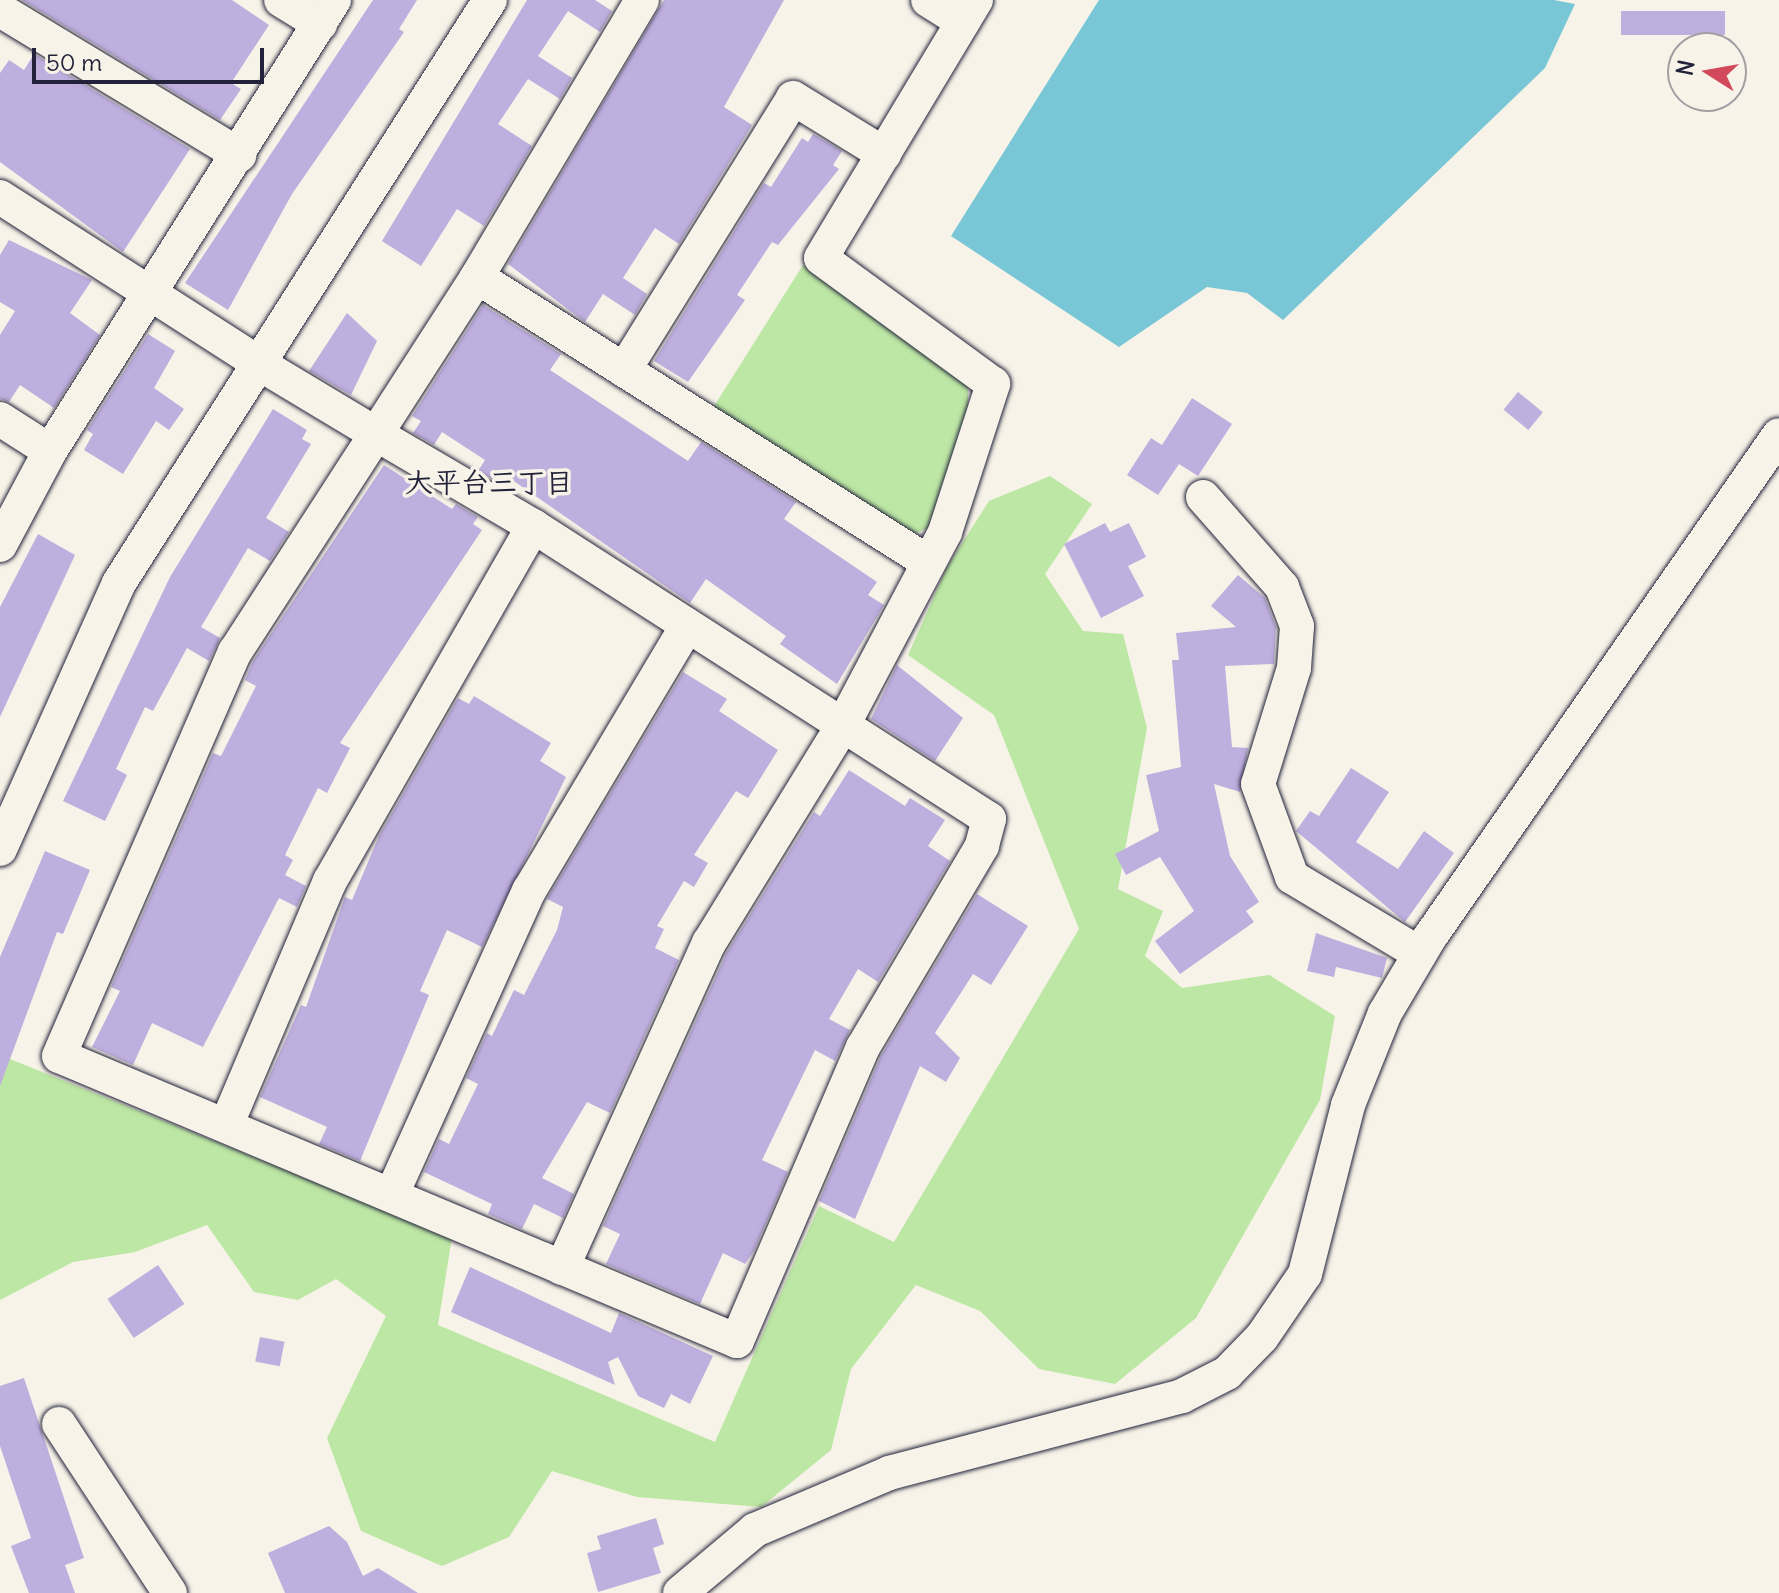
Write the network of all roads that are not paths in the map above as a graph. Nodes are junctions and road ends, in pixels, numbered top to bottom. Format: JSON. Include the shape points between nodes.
{"nodes":[{"id":1,"x":281,"y":0,"type":"edge"},
{"id":2,"x":490,"y":0,"type":"edge"},
{"id":3,"x":642,"y":0,"type":"edge"},
{"id":4,"x":928,"y":0,"type":"edge"},
{"id":5,"x":0,"y":10,"type":"edge"},
{"id":6,"x":970,"y":11,"type":"edge"},
{"id":7,"x":327,"y":12,"type":"edge"},
{"id":8,"x":884,"y":154,"type":"junction"},
{"id":9,"x":239,"y":155,"type":"junction"},
{"id":10,"x":0,"y":197,"type":"edge"},
{"id":11,"x":477,"y":277,"type":"junction"},
{"id":12,"x":156,"y":291,"type":"junction"},
{"id":13,"x":263,"y":366,"type":"junction"},
{"id":14,"x":624,"y":370,"type":"junction"},
{"id":15,"x":0,"y":419,"type":"edge"},
{"id":16,"x":376,"y":434,"type":"junction"},
{"id":17,"x":1779,"y":435,"type":"edge"},
{"id":18,"x":50,"y":451,"type":"junction"},
{"id":19,"x":1203,"y":497,"type":"dead end"},
{"id":20,"x":533,"y":526,"type":"junction"},
{"id":21,"x":0,"y":545,"type":"edge"},
{"id":22,"x":928,"y":562,"type":"junction"},
{"id":23,"x":687,"y":626,"type":"junction"},
{"id":24,"x":843,"y":725,"type":"junction"},
{"id":25,"x":0,"y":849,"type":"edge"},
{"id":26,"x":1420,"y":954,"type":"junction"},
{"id":27,"x":228,"y":1121,"type":"junction"},
{"id":28,"x":392,"y":1194,"type":"junction"},
{"id":29,"x":562,"y":1268,"type":"junction"},
{"id":30,"x":59,"y":1424,"type":"dead end"},
{"id":31,"x":170,"y":1593,"type":"edge"},
{"id":32,"x":680,"y":1593,"type":"edge"}],
"edges":[{"from":1,"to":7,"type":"street"},
{"from":2,"to":13,"type":"street"},
{"from":3,"to":11,"type":"street"},
{"from":4,"to":6,"type":"street"},
{"from":5,"to":9,"type":"street"},
{"from":6,"to":8,"type":"street"},
{"from":7,"to":9,"type":"street"},
{"from":8,"to":14,"type":"street","via":[[793,98]]},
{"from":8,"to":22,"type":"street","via":[[821,258],[993,384]]},
{"from":9,"to":12,"type":"street"},
{"from":10,"to":12,"type":"street"},
{"from":11,"to":14,"type":"street"},
{"from":11,"to":16,"type":"street"},
{"from":12,"to":13,"type":"street"},
{"from":12,"to":18,"type":"street"},
{"from":13,"to":16,"type":"street"},
{"from":13,"to":25,"type":"street","via":[[119,583]]},
{"from":14,"to":22,"type":"street"},
{"from":15,"to":18,"type":"street"},
{"from":16,"to":20,"type":"street"},
{"from":16,"to":27,"type":"street","via":[[235,652],[59,1056]]},
{"from":17,"to":26,"type":"street"},
{"from":18,"to":21,"type":"street"},
{"from":19,"to":26,"type":"street","via":[[1282,587],[1297,626],[1294,668],[1258,784],[1292,877]]},
{"from":20,"to":23,"type":"street"},
{"from":20,"to":27,"type":"street","via":[[330,881]]},
{"from":22,"to":24,"type":"street"},
{"from":23,"to":24,"type":"street"},
{"from":23,"to":28,"type":"street","via":[[529,891]]},
{"from":24,"to":29,"type":"street","via":[[709,943]]},
{"from":24,"to":29,"type":"street","via":[[989,819],[982,846],[863,1047],[737,1341]]},
{"from":26,"to":32,"type":"street","via":[[1385,1013],[1348,1105],[1305,1274],[1227,1373],[1182,1396],[889,1473],[755,1530]]},
{"from":27,"to":28,"type":"street"},
{"from":28,"to":29,"type":"street"},
{"from":30,"to":31,"type":"street"}]}
